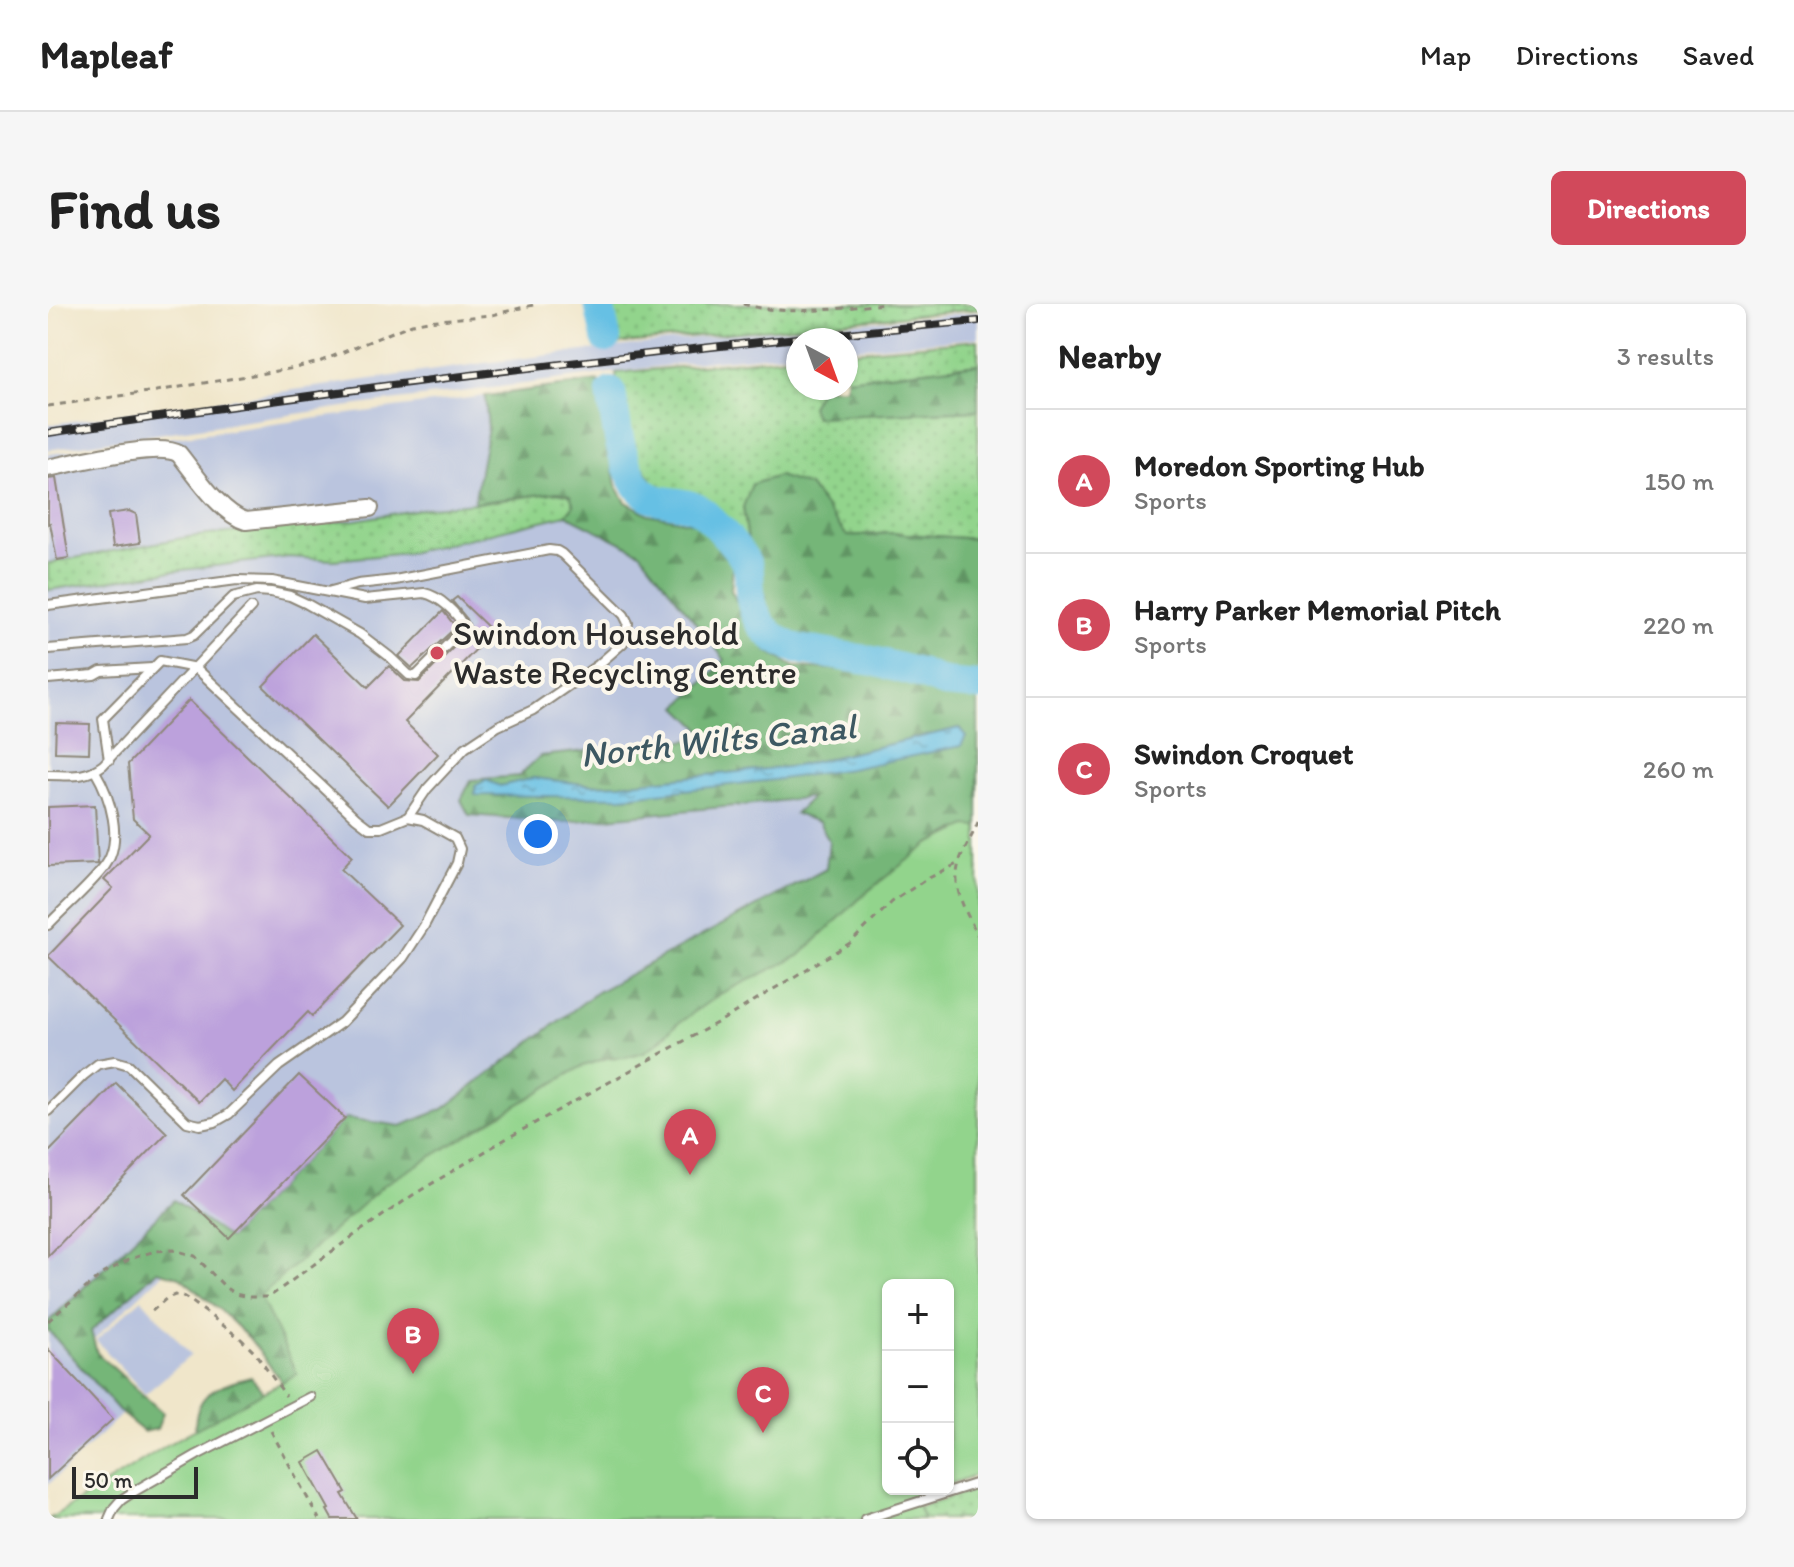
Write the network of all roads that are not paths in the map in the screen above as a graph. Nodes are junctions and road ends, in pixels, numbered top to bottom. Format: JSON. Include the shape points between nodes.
{"nodes":[{"id":1,"x":48,"y":468,"type":"edge"},
{"id":2,"x":370,"y":508,"type":"dead end"},
{"id":3,"x":326,"y":592,"type":"junction"},
{"id":4,"x":48,"y":605,"type":"edge"},
{"id":5,"x":251,"y":608,"type":"dead end"},
{"id":6,"x":48,"y":649,"type":"edge"},
{"id":7,"x":153,"y":667,"type":"junction"},
{"id":8,"x":196,"y":668,"type":"junction"},
{"id":9,"x":48,"y":679,"type":"edge"},
{"id":10,"x":109,"y":760,"type":"junction"},
{"id":11,"x":95,"y":771,"type":"junction"},
{"id":12,"x":48,"y":775,"type":"edge"},
{"id":13,"x":408,"y":817,"type":"junction"},
{"id":14,"x":48,"y":925,"type":"edge"},
{"id":15,"x":48,"y":1111,"type":"edge"},
{"id":16,"x":310,"y":1397,"type":"dead end"},
{"id":17,"x":978,"y":1483,"type":"edge"},
{"id":18,"x":109,"y":1519,"type":"edge"},
{"id":19,"x":865,"y":1519,"type":"edge"}],
"edges":[{"from":1,"to":2,"type":"street","via":[[165,449],[179,454],[230,514],[246,521]]},
{"from":3,"to":4,"type":"lane","via":[[237,580]]},
{"from":3,"to":6,"type":"lane","via":[[378,599],[431,594],[464,628],[412,676],[375,644],[307,604],[257,591],[233,597],[187,638]]},
{"from":3,"to":13,"type":"lane","via":[[549,550],[562,554],[628,623],[623,643],[598,665],[465,748]]},
{"from":5,"to":8,"type":"lane"},
{"from":7,"to":8,"type":"lane","via":[[160,661]]},
{"from":7,"to":9,"type":"lane"},
{"from":7,"to":10,"type":"lane","via":[[103,719]]},
{"from":8,"to":10,"type":"lane"},
{"from":8,"to":13,"type":"lane","via":[[369,828]]},
{"from":10,"to":11,"type":"lane"},
{"from":11,"to":12,"type":"lane"},
{"from":11,"to":14,"type":"lane","via":[[110,802],[114,841],[107,864]]},
{"from":13,"to":15,"type":"lane","via":[[455,838],[460,849],[457,863],[403,958],[342,1022],[279,1066],[215,1122],[187,1122],[129,1065],[115,1061],[91,1069]]},
{"from":16,"to":18,"type":"lane","via":[[133,1492]]},
{"from":17,"to":19,"type":"lane"}]}
